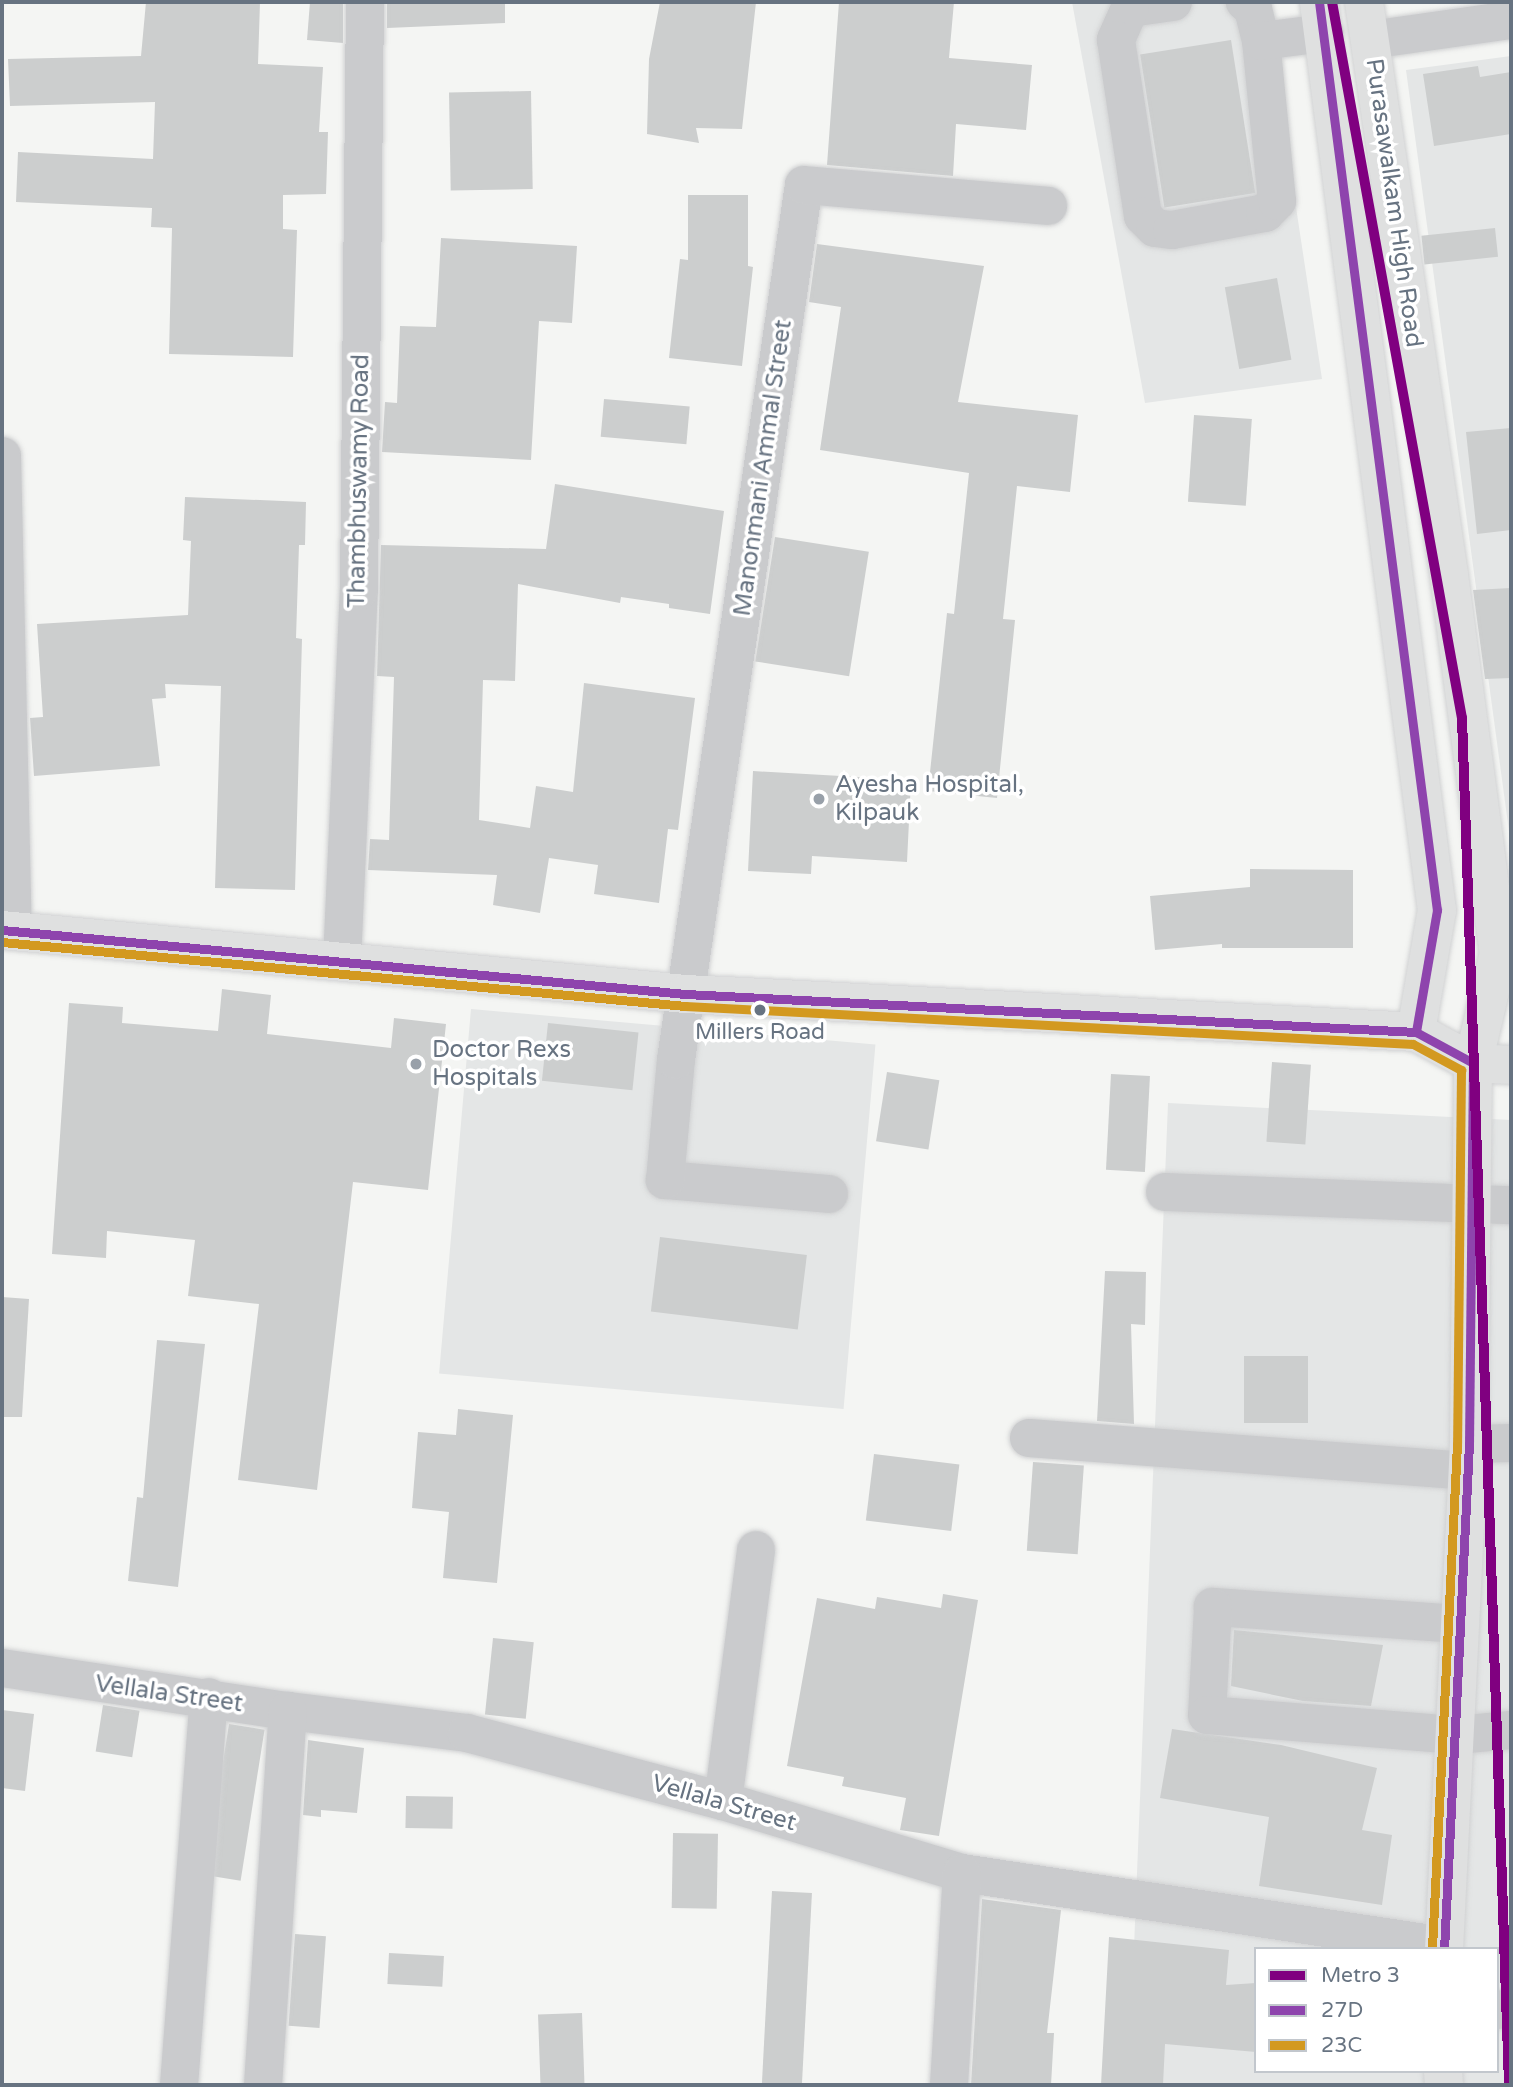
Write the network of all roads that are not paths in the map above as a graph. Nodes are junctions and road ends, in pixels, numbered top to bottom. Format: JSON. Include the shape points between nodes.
{"nodes":[{"id":1,"x":365,"y":2,"type":"edge"},
{"id":2,"x":1173,"y":2,"type":"edge"},
{"id":3,"x":1244,"y":2,"type":"edge"},
{"id":4,"x":1364,"y":2,"type":"edge"},
{"id":5,"x":1322,"y":17,"type":"edge"},
{"id":6,"x":1511,"y":20,"type":"edge"},
{"id":7,"x":1370,"y":40,"type":"junction"},
{"id":8,"x":1261,"y":41,"type":"junction"},
{"id":9,"x":1048,"y":206,"type":"dead end"},
{"id":10,"x":2,"y":456,"type":"edge"},
{"id":11,"x":7,"y":930,"type":"edge"},
{"id":12,"x":342,"y":961,"type":"junction"},
{"id":13,"x":686,"y":994,"type":"junction"},
{"id":14,"x":1416,"y":1032,"type":"junction"},
{"id":15,"x":1474,"y":1063,"type":"junction"},
{"id":16,"x":1511,"y":1065,"type":"edge"},
{"id":17,"x":1165,"y":1192,"type":"dead end"},
{"id":18,"x":829,"y":1194,"type":"dead end"},
{"id":19,"x":1511,"y":1205,"type":"edge"},
{"id":20,"x":1474,"y":1206,"type":"junction"},
{"id":21,"x":1029,"y":1438,"type":"dead end"},
{"id":22,"x":1511,"y":1443,"type":"edge"},
{"id":23,"x":1468,"y":1457,"type":"junction"},
{"id":24,"x":756,"y":1549,"type":"dead end"},
{"id":25,"x":1458,"y":1624,"type":"junction"},
{"id":26,"x":2,"y":1668,"type":"edge"},
{"id":27,"x":209,"y":1697,"type":"junction"},
{"id":28,"x":288,"y":1711,"type":"junction"},
{"id":29,"x":1511,"y":1730,"type":"edge"},
{"id":30,"x":1457,"y":1735,"type":"junction"},
{"id":31,"x":723,"y":1801,"type":"junction"},
{"id":32,"x":962,"y":1873,"type":"junction"},
{"id":33,"x":1444,"y":1947,"type":"edge"},
{"id":34,"x":178,"y":2085,"type":"edge"},
{"id":35,"x":263,"y":2085,"type":"edge"},
{"id":36,"x":949,"y":2085,"type":"edge"}],
"edges":[{"from":1,"to":12,"type":"street","name":"Thambhuswamy Road","via":[[359,590]]},
{"from":2,"to":8,"type":"street","via":[[1129,8],[1116,40],[1143,216],[1155,228],[1172,230],[1265,213],[1277,201]]},
{"from":3,"to":8,"type":"street","via":[[1253,9]]},
{"from":4,"to":7,"type":"main road","name":"Purasawalkam High Road"},
{"from":5,"to":8,"type":"street"},
{"from":5,"to":14,"type":"main road","name":"Purasawalkam High Road","via":[[1437,910]]},
{"from":6,"to":7,"type":"street"},
{"from":7,"to":15,"type":"main road","name":"Purasawalkam High Road","via":[[1453,601],[1499,953]]},
{"from":9,"to":13,"type":"street","name":"Manonmani Ammal Street","via":[[804,185]]},
{"from":10,"to":11,"type":"street"},
{"from":11,"to":12,"type":"main road"},
{"from":12,"to":13,"type":"main road"},
{"from":13,"to":14,"type":"main road"},
{"from":13,"to":18,"type":"street","via":[[665,1180]]},
{"from":14,"to":15,"type":"main road"},
{"from":15,"to":16,"type":"main road"},
{"from":15,"to":20,"type":"main road","name":"Purasawalkam High Road"},
{"from":17,"to":20,"type":"street"},
{"from":19,"to":20,"type":"street"},
{"from":20,"to":23,"type":"main road","name":"Purasawalkam High Road"},
{"from":21,"to":23,"type":"street"},
{"from":22,"to":23,"type":"street"},
{"from":23,"to":25,"type":"main road","name":"Purasawalkam High Road"},
{"from":24,"to":31,"type":"street"},
{"from":25,"to":30,"type":"main road","name":"Purasawalkam High Road"},
{"from":25,"to":30,"type":"street","via":[[1213,1607],[1207,1715]]},
{"from":26,"to":27,"type":"street","name":"Vellala Street"},
{"from":27,"to":28,"type":"street","name":"Vellala Street"},
{"from":27,"to":34,"type":"street"},
{"from":28,"to":31,"type":"street","name":"Vellala Street","via":[[467,1733]]},
{"from":28,"to":35,"type":"street"},
{"from":29,"to":30,"type":"street"},
{"from":30,"to":33,"type":"main road","name":"Purasawalkam High Road"},
{"from":31,"to":32,"type":"street","name":"Vellala Street"},
{"from":32,"to":33,"type":"street","name":"Vellala Street"},
{"from":32,"to":36,"type":"street"}]}
